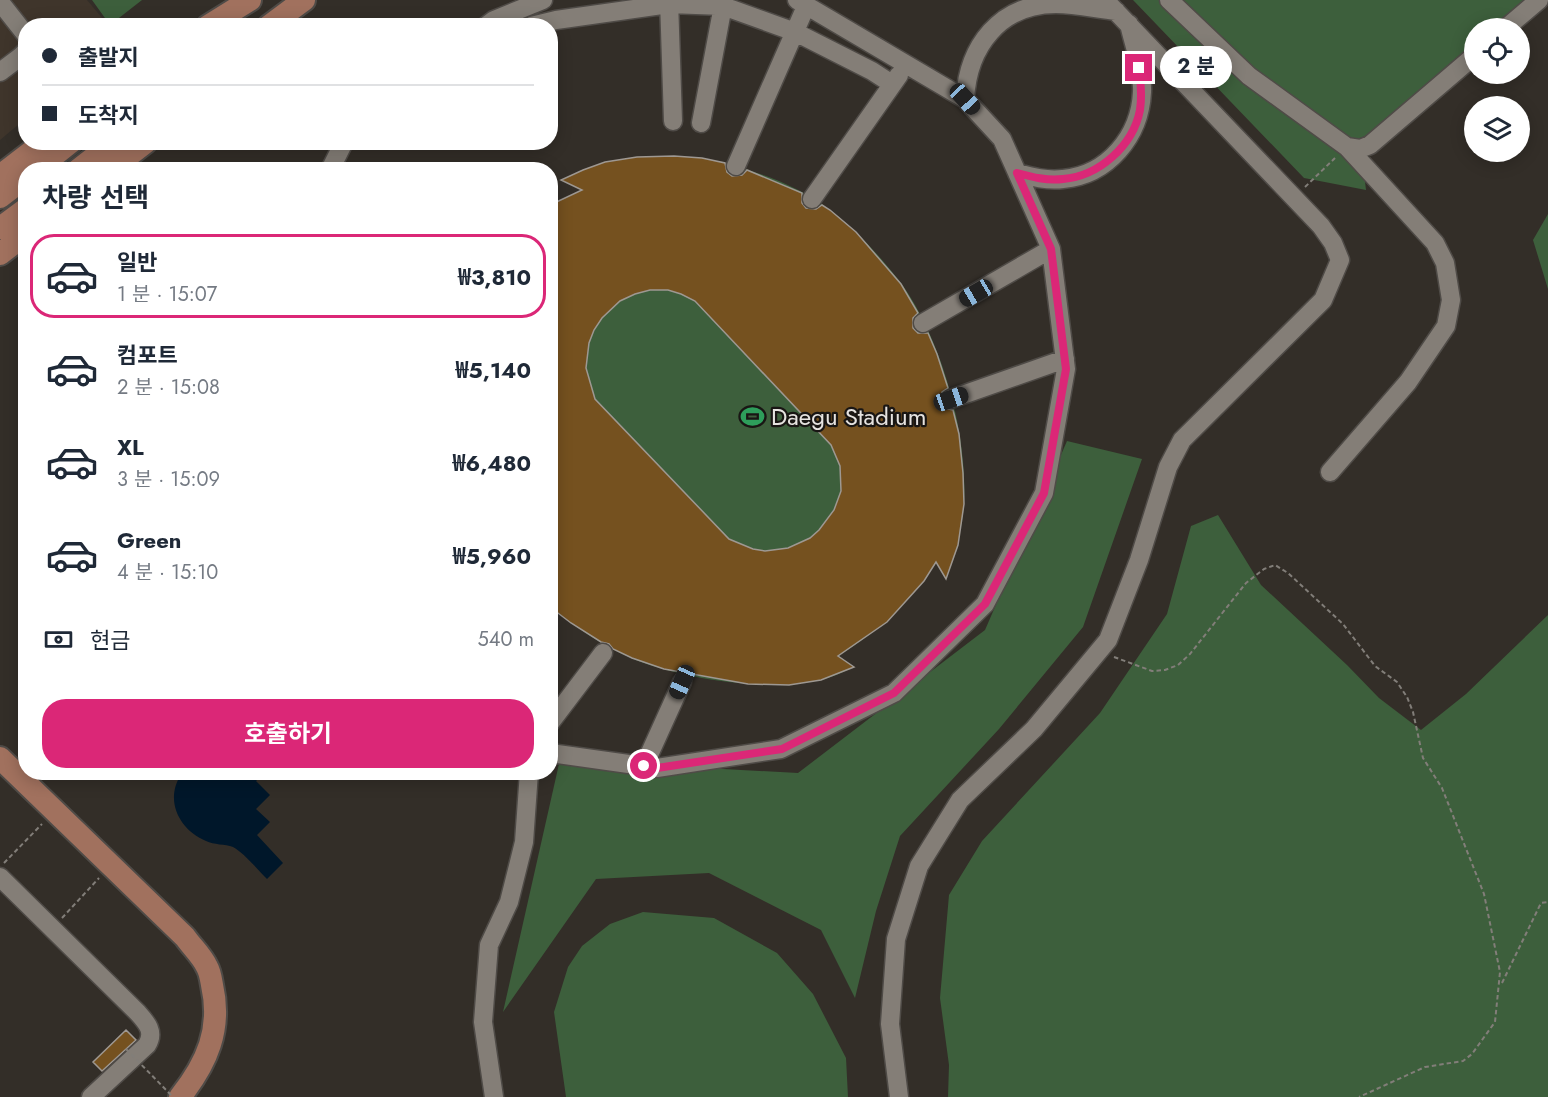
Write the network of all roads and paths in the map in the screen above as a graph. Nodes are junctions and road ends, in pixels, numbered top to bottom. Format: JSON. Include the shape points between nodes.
{"nodes":[{"id":1,"x":249,"y":0,"type":"edge"},
{"id":2,"x":257,"y":0,"type":"edge"},
{"id":3,"x":543,"y":0,"type":"edge"},
{"id":4,"x":1169,"y":0,"type":"edge"},
{"id":5,"x":1539,"y":0,"type":"edge"},
{"id":6,"x":0,"y":2,"type":"edge"},
{"id":7,"x":302,"y":2,"type":"edge"},
{"id":8,"x":669,"y":2,"type":"edge"},
{"id":9,"x":723,"y":3,"type":"edge"},
{"id":10,"x":802,"y":3,"type":"edge"},
{"id":11,"x":1116,"y":12,"type":"edge"},
{"id":12,"x":221,"y":18,"type":"edge"},
{"id":13,"x":234,"y":18,"type":"edge"},
{"id":14,"x":280,"y":18,"type":"edge"},
{"id":15,"x":285,"y":18,"type":"edge"},
{"id":16,"x":505,"y":18,"type":"edge"},
{"id":17,"x":1518,"y":18,"type":"edge"},
{"id":18,"x":558,"y":20,"type":"edge"},
{"id":19,"x":18,"y":25,"type":"edge"},
{"id":20,"x":795,"y":32,"type":"junction"},
{"id":21,"x":18,"y":57,"type":"edge"},
{"id":22,"x":1464,"y":65,"type":"edge"},
{"id":23,"x":907,"y":66,"type":"junction"},
{"id":24,"x":0,"y":72,"type":"edge"},
{"id":25,"x":892,"y":84,"type":"junction"},
{"id":26,"x":965,"y":99,"type":"junction"},
{"id":27,"x":673,"y":121,"type":"dead end"},
{"id":28,"x":701,"y":123,"type":"dead end"},
{"id":29,"x":1347,"y":147,"type":"junction"},
{"id":30,"x":34,"y":150,"type":"edge"},
{"id":31,"x":61,"y":150,"type":"edge"},
{"id":32,"x":104,"y":150,"type":"edge"},
{"id":33,"x":136,"y":150,"type":"edge"},
{"id":34,"x":18,"y":162,"type":"edge"},
{"id":35,"x":18,"y":162,"type":"edge"},
{"id":36,"x":46,"y":162,"type":"edge"},
{"id":37,"x":88,"y":162,"type":"edge"},
{"id":38,"x":120,"y":162,"type":"edge"},
{"id":39,"x":736,"y":166,"type":"dead end"},
{"id":40,"x":1017,"y":173,"type":"junction"},
{"id":41,"x":0,"y":176,"type":"edge"},
{"id":42,"x":18,"y":183,"type":"edge"},
{"id":43,"x":0,"y":197,"type":"edge"},
{"id":44,"x":1294,"y":198,"type":"junction"},
{"id":45,"x":812,"y":199,"type":"dead end"},
{"id":46,"x":18,"y":215,"type":"edge"},
{"id":47,"x":0,"y":228,"type":"edge"},
{"id":48,"x":18,"y":240,"type":"edge"},
{"id":49,"x":1051,"y":249,"type":"junction"},
{"id":50,"x":0,"y":254,"type":"edge"},
{"id":51,"x":923,"y":323,"type":"dead end"},
{"id":52,"x":1065,"y":358,"type":"junction"},
{"id":53,"x":951,"y":399,"type":"dead end"},
{"id":54,"x":1330,"y":472,"type":"dead end"},
{"id":55,"x":1099,"y":651,"type":"junction"},
{"id":56,"x":603,"y":653,"type":"dead end"},
{"id":57,"x":682,"y":682,"type":"dead end"},
{"id":58,"x":558,"y":712,"type":"edge"},
{"id":59,"x":558,"y":754,"type":"edge"},
{"id":60,"x":0,"y":758,"type":"edge"},
{"id":61,"x":644,"y":766,"type":"junction"},
{"id":62,"x":18,"y":776,"type":"edge"},
{"id":63,"x":22,"y":780,"type":"edge"},
{"id":64,"x":528,"y":780,"type":"edge"},
{"id":65,"x":54,"y":811,"type":"junction"},
{"id":66,"x":111,"y":866,"type":"junction"},
{"id":67,"x":0,"y":868,"type":"edge"},
{"id":68,"x":0,"y":877,"type":"edge"},
{"id":69,"x":1548,"y":902,"type":"edge"},
{"id":70,"x":52,"y":928,"type":"junction"},
{"id":71,"x":1500,"y":986,"type":"junction"},
{"id":72,"x":126,"y":1049,"type":"dead end"},
{"id":73,"x":91,"y":1097,"type":"edge"},
{"id":74,"x":173,"y":1097,"type":"edge"},
{"id":75,"x":180,"y":1097,"type":"edge"},
{"id":76,"x":494,"y":1097,"type":"edge"},
{"id":77,"x":899,"y":1097,"type":"edge"},
{"id":78,"x":1359,"y":1097,"type":"edge"}],
"edges":[{"from":1,"to":12,"type":"main road"},
{"from":2,"to":13,"type":"main road"},
{"from":3,"to":16,"type":"street"},
{"from":4,"to":29,"type":"street","via":[[1249,76]]},
{"from":5,"to":17,"type":"street"},
{"from":6,"to":19,"type":"street"},
{"from":7,"to":14,"type":"main road"},
{"from":7,"to":15,"type":"main road"},
{"from":8,"to":9,"type":"street"},
{"from":8,"to":18,"type":"street"},
{"from":8,"to":27,"type":"street"},
{"from":9,"to":20,"type":"street"},
{"from":9,"to":28,"type":"street"},
{"from":10,"to":20,"type":"street"},
{"from":10,"to":23,"type":"street"},
{"from":11,"to":26,"type":"street","via":[[1058,4],[1014,13],[980,43],[970,63]]},
{"from":11,"to":40,"type":"street","via":[[1139,68],[1142,90],[1132,132],[1120,150],[1085,174],[1042,179]]},
{"from":11,"to":44,"type":"street"},
{"from":20,"to":25,"type":"street"},
{"from":20,"to":39,"type":"street"},
{"from":21,"to":24,"type":"street"},
{"from":22,"to":29,"type":"street","via":[[1370,145],[1360,149]]},
{"from":23,"to":25,"type":"street"},
{"from":23,"to":26,"type":"street"},
{"from":25,"to":45,"type":"street"},
{"from":26,"to":40,"type":"street","via":[[1002,139]]},
{"from":29,"to":44,"type":"path"},
{"from":29,"to":54,"type":"street","via":[[1435,243],[1445,263],[1450,300],[1446,326],[1408,382]]},
{"from":30,"to":34,"type":"main road"},
{"from":31,"to":36,"type":"main road"},
{"from":32,"to":37,"type":"main road"},
{"from":33,"to":38,"type":"main road"},
{"from":35,"to":41,"type":"main road"},
{"from":40,"to":49,"type":"street"},
{"from":42,"to":43,"type":"main road"},
{"from":44,"to":55,"type":"street","via":[[1334,243],[1340,260],[1331,282],[1323,300],[1182,440],[1168,467],[1139,560],[1108,640]]},
{"from":46,"to":47,"type":"main road"},
{"from":48,"to":50,"type":"main road"},
{"from":49,"to":51,"type":"street"},
{"from":49,"to":52,"type":"street"},
{"from":52,"to":53,"type":"street"},
{"from":52,"to":61,"type":"street","via":[[1044,493],[985,604],[894,693],[782,749],[657,768]]},
{"from":55,"to":71,"type":"path","via":[[1152,671],[1174,668],[1190,654],[1246,583],[1275,565],[1288,573],[1343,624],[1375,666],[1396,682],[1407,697],[1424,758],[1442,788],[1484,894],[1498,955]]},
{"from":55,"to":77,"type":"street","via":[[1034,729],[960,800],[919,866],[896,939],[890,1024]]},
{"from":56,"to":58,"type":"street"},
{"from":57,"to":61,"type":"street"},
{"from":59,"to":61,"type":"street"},
{"from":60,"to":62,"type":"main road"},
{"from":63,"to":65,"type":"main road"},
{"from":64,"to":76,"type":"street","via":[[524,842],[509,902],[489,945],[483,1022]]},
{"from":65,"to":66,"type":"main road"},
{"from":65,"to":67,"type":"path"},
{"from":66,"to":70,"type":"path"},
{"from":66,"to":75,"type":"main road","via":[[185,937],[208,968],[216,1000],[209,1050],[197,1076]]},
{"from":68,"to":70,"type":"street"},
{"from":69,"to":71,"type":"path","via":[[1541,903]]},
{"from":70,"to":73,"type":"street","via":[[138,1013],[151,1031],[147,1045]]},
{"from":71,"to":78,"type":"path","via":[[1495,1022],[1472,1054],[1463,1061],[1425,1067]]},
{"from":72,"to":74,"type":"path","bridge":true}]}
